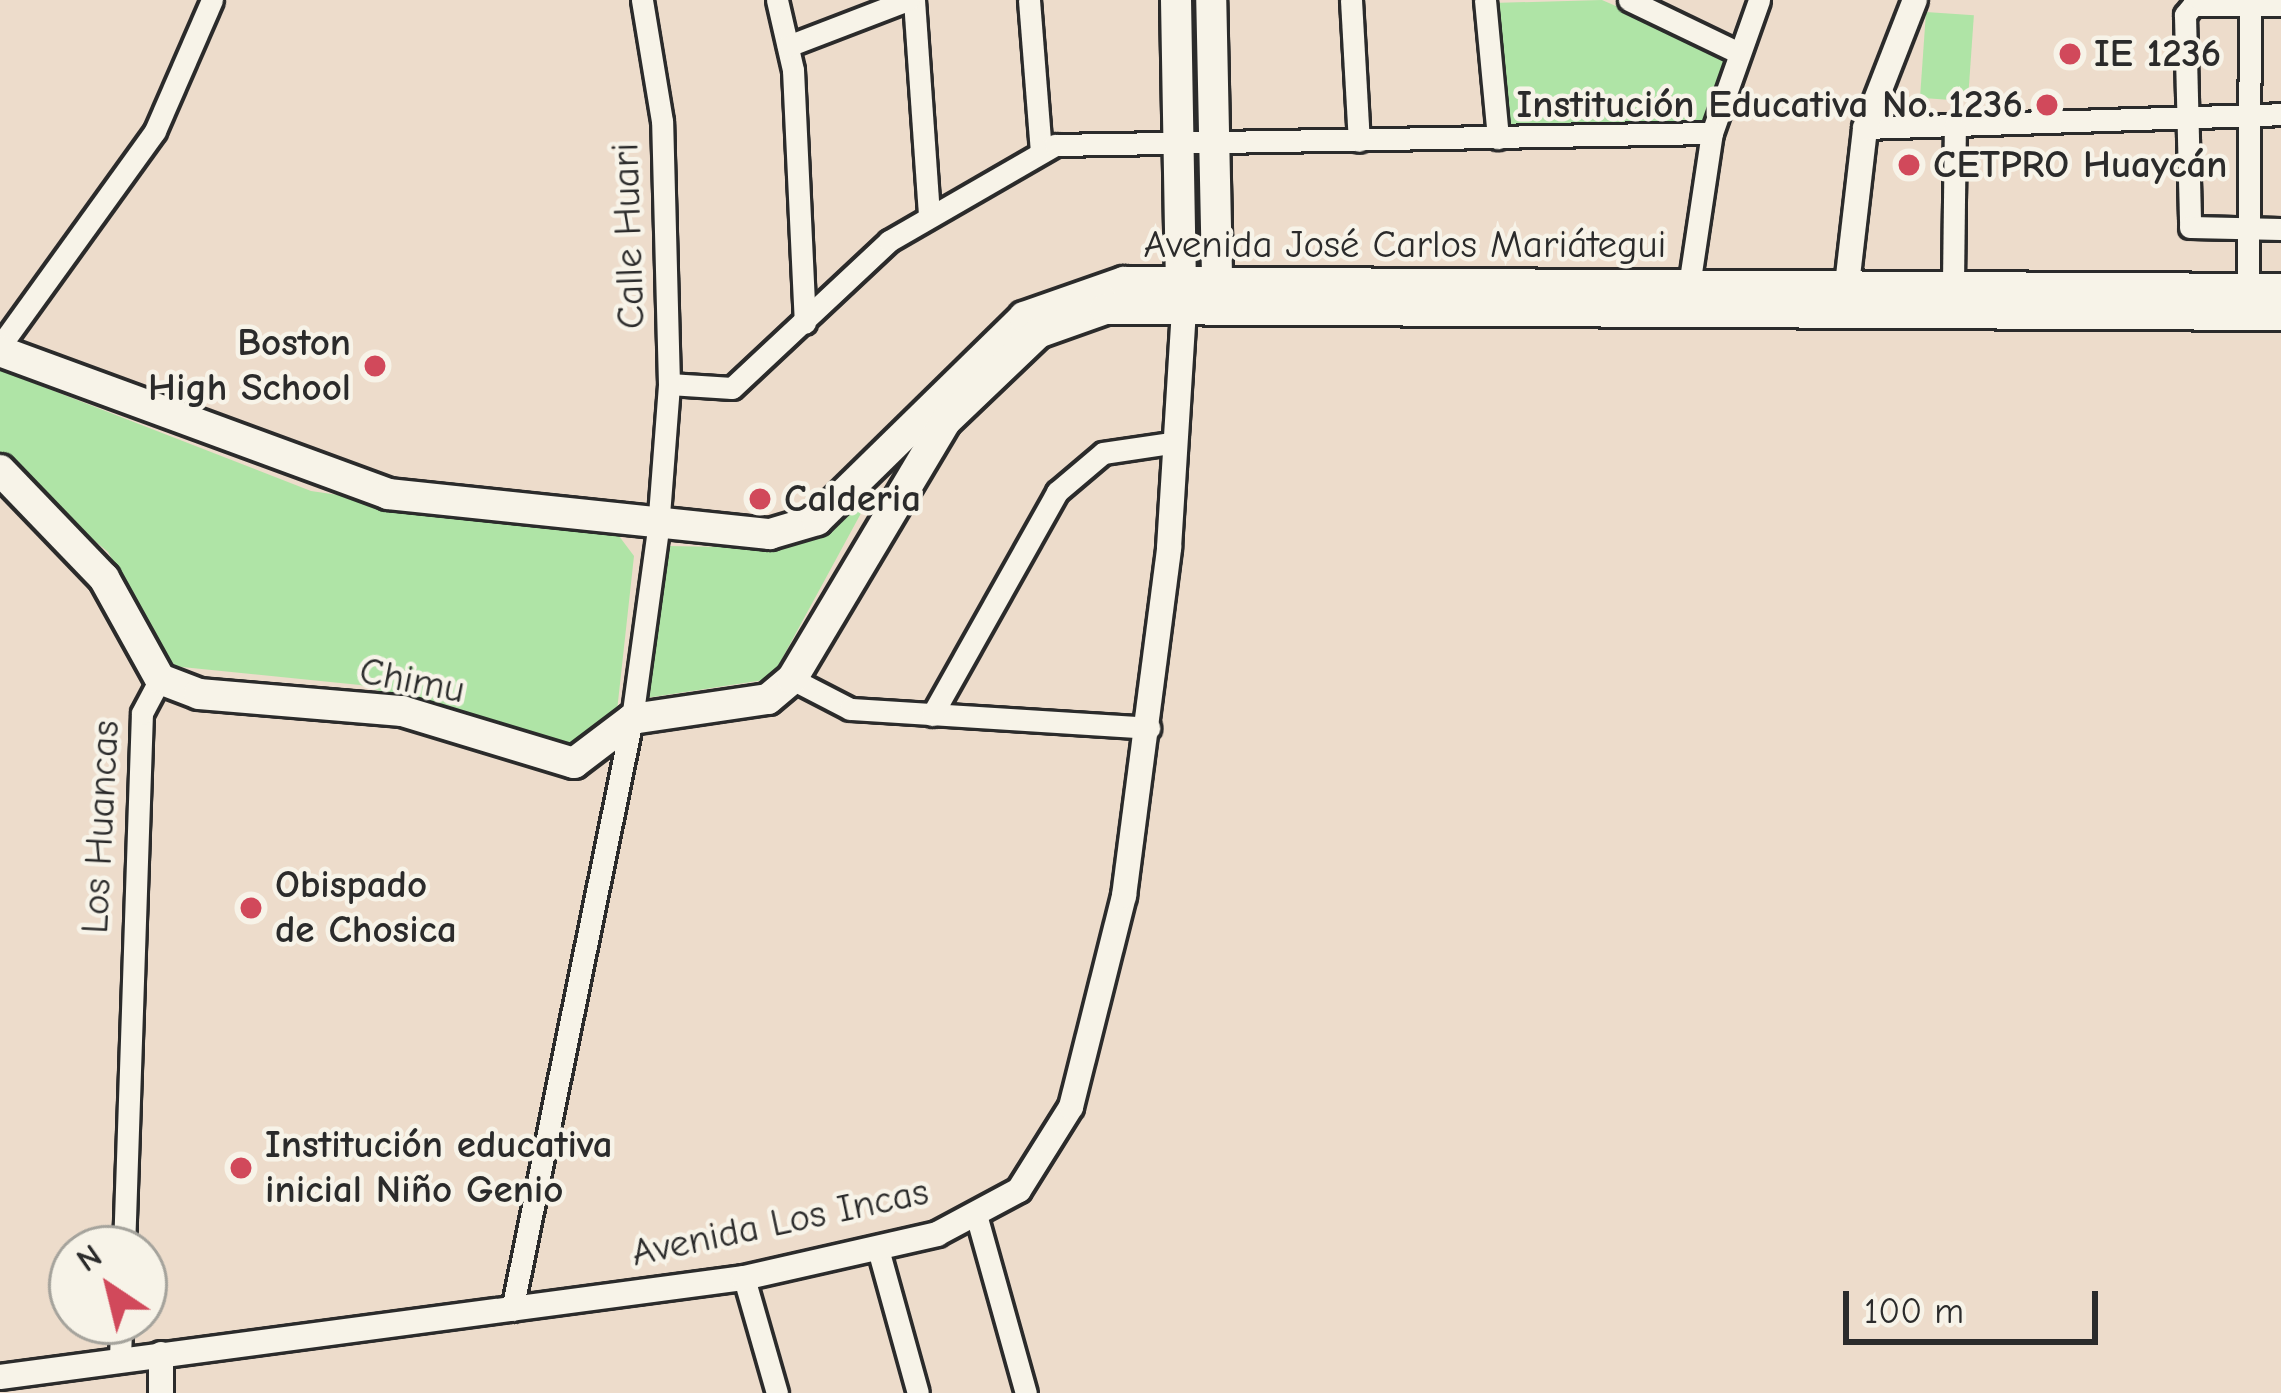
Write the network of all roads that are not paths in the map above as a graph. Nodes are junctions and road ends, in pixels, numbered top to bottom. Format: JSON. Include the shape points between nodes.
{"nodes":[{"id":1,"x":212,"y":0,"type":"edge"},
{"id":2,"x":642,"y":0,"type":"edge"},
{"id":3,"x":777,"y":0,"type":"edge"},
{"id":4,"x":911,"y":0,"type":"edge"},
{"id":5,"x":1029,"y":0,"type":"edge"},
{"id":6,"x":1176,"y":0,"type":"edge"},
{"id":7,"x":1211,"y":0,"type":"edge"},
{"id":8,"x":1351,"y":0,"type":"edge"},
{"id":9,"x":1485,"y":0,"type":"edge"},
{"id":10,"x":1629,"y":0,"type":"edge"},
{"id":11,"x":1759,"y":0,"type":"edge"},
{"id":12,"x":1915,"y":0,"type":"edge"},
{"id":13,"x":2250,"y":3,"type":"edge"},
{"id":14,"x":2281,"y":5,"type":"edge"},
{"id":15,"x":788,"y":46,"type":"junction"},
{"id":16,"x":1737,"y":52,"type":"junction"},
{"id":17,"x":2250,"y":114,"type":"junction"},
{"id":18,"x":2281,"y":114,"type":"edge"},
{"id":19,"x":2192,"y":115,"type":"junction"},
{"id":20,"x":1955,"y":127,"type":"junction"},
{"id":21,"x":1864,"y":128,"type":"junction"},
{"id":22,"x":1712,"y":134,"type":"junction"},
{"id":23,"x":1498,"y":138,"type":"junction"},
{"id":24,"x":1360,"y":141,"type":"junction"},
{"id":25,"x":1217,"y":144,"type":"junction"},
{"id":26,"x":1179,"y":145,"type":"junction"},
{"id":27,"x":1042,"y":151,"type":"junction"},
{"id":28,"x":929,"y":213,"type":"junction"},
{"id":29,"x":2249,"y":230,"type":"junction"},
{"id":30,"x":2281,"y":230,"type":"edge"},
{"id":31,"x":1216,"y":275,"type":"junction"},
{"id":32,"x":1953,"y":284,"type":"junction"},
{"id":33,"x":1689,"y":286,"type":"junction"},
{"id":34,"x":2281,"y":290,"type":"edge"},
{"id":35,"x":1185,"y":292,"type":"junction"},
{"id":36,"x":1846,"y":297,"type":"junction"},
{"id":37,"x":2248,"y":302,"type":"junction"},
{"id":38,"x":2281,"y":315,"type":"edge"},
{"id":39,"x":806,"y":323,"type":"junction"},
{"id":40,"x":0,"y":348,"type":"edge"},
{"id":41,"x":669,"y":384,"type":"junction"},
{"id":42,"x":1172,"y":443,"type":"junction"},
{"id":43,"x":0,"y":470,"type":"edge"},
{"id":44,"x":658,"y":528,"type":"junction"},
{"id":45,"x":160,"y":679,"type":"junction"},
{"id":46,"x":792,"y":679,"type":"junction"},
{"id":47,"x":932,"y":716,"type":"junction"},
{"id":48,"x":632,"y":719,"type":"junction"},
{"id":49,"x":1149,"y":728,"type":"junction"},
{"id":50,"x":977,"y":1218,"type":"junction"},
{"id":51,"x":125,"y":1225,"type":"edge"},
{"id":52,"x":878,"y":1249,"type":"junction"},
{"id":53,"x":744,"y":1278,"type":"junction"},
{"id":54,"x":512,"y":1310,"type":"junction"},
{"id":55,"x":120,"y":1345,"type":"edge"},
{"id":56,"x":160,"y":1354,"type":"junction"},
{"id":57,"x":120,"y":1358,"type":"junction"},
{"id":58,"x":0,"y":1376,"type":"edge"},
{"id":59,"x":160,"y":1393,"type":"edge"},
{"id":60,"x":777,"y":1393,"type":"edge"},
{"id":61,"x":918,"y":1393,"type":"edge"},
{"id":62,"x":1026,"y":1393,"type":"edge"}],
"edges":[{"from":1,"to":40,"type":"street","via":[[155,131]]},
{"from":2,"to":41,"type":"street","name":"Calle Huari","via":[[662,121]]},
{"from":3,"to":15,"type":"street"},
{"from":4,"to":15,"type":"street"},
{"from":4,"to":28,"type":"street"},
{"from":5,"to":27,"type":"street"},
{"from":6,"to":26,"type":"main road","name":"Avenida Los Incas"},
{"from":7,"to":25,"type":"main road"},
{"from":8,"to":24,"type":"street"},
{"from":9,"to":23,"type":"street"},
{"from":10,"to":16,"type":"street"},
{"from":11,"to":16,"type":"street"},
{"from":12,"to":21,"type":"street"},
{"from":13,"to":14,"type":"street"},
{"from":13,"to":17,"type":"street"},
{"from":13,"to":19,"type":"street","via":[[2188,9]]},
{"from":15,"to":39,"type":"street"},
{"from":16,"to":22,"type":"street"},
{"from":17,"to":18,"type":"street"},
{"from":17,"to":19,"type":"street"},
{"from":17,"to":29,"type":"street"},
{"from":19,"to":20,"type":"street"},
{"from":19,"to":29,"type":"street","via":[[2190,227]]},
{"from":20,"to":21,"type":"street"},
{"from":20,"to":32,"type":"street"},
{"from":21,"to":36,"type":"street"},
{"from":22,"to":23,"type":"street"},
{"from":22,"to":33,"type":"street"},
{"from":23,"to":24,"type":"street"},
{"from":24,"to":25,"type":"street"},
{"from":25,"to":26,"type":"street"},
{"from":25,"to":31,"type":"main road"},
{"from":26,"to":27,"type":"street"},
{"from":26,"to":35,"type":"main road","name":"Avenida Los Incas"},
{"from":27,"to":28,"type":"street"},
{"from":28,"to":39,"type":"street"},
{"from":29,"to":30,"type":"street"},
{"from":29,"to":37,"type":"street"},
{"from":31,"to":33,"type":"main road","name":"Avenida José Carlos Mariátegui"},
{"from":31,"to":35,"type":"main road","name":"Avenida José Carlos Mariátegui"},
{"from":32,"to":36,"type":"main road","name":"Avenida José Carlos Mariátegui"},
{"from":32,"to":37,"type":"main road","name":"Avenida José Carlos Mariátegui"},
{"from":33,"to":36,"type":"main road","name":"Avenida José Carlos Mariátegui"},
{"from":34,"to":37,"type":"main road","name":"Avenida José Carlos Mariátegui"},
{"from":35,"to":36,"type":"main road","name":"Avenida José Carlos Mariátegui"},
{"from":35,"to":42,"type":"street","name":"Avenida Los Incas"},
{"from":35,"to":44,"type":"main road","name":"Avenida José Carlos Mariátegui","via":[[1124,282],[1024,316],[803,527]]},
{"from":35,"to":46,"type":"main road","name":"Avenida José Carlos Mariátegui","via":[[1038,333],[945,422]]},
{"from":36,"to":37,"type":"main road","name":"Avenida José Carlos Mariátegui"},
{"from":37,"to":38,"type":"main road","name":"Avenida José Carlos Mariátegui"},
{"from":39,"to":41,"type":"street","via":[[732,388]]},
{"from":40,"to":44,"type":"main road","name":"Avenida José Carlos Mariátegui","via":[[388,494]]},
{"from":41,"to":44,"type":"street","name":"Calle Huari"},
{"from":42,"to":47,"type":"street","via":[[1103,453],[1078,469],[1035,523]]},
{"from":42,"to":49,"type":"street","name":"Avenida Los Incas"},
{"from":43,"to":45,"type":"main road","name":"Los Huancas","via":[[104,578]]},
{"from":44,"to":48,"type":"street","name":"Calle Huari"},
{"from":45,"to":48,"type":"main road","name":"Chimu","via":[[199,694],[402,711],[574,763]]},
{"from":45,"to":51,"type":"street","name":"Los Huancas","via":[[142,713]]},
{"from":46,"to":47,"type":"street","via":[[850,709]]},
{"from":46,"to":48,"type":"main road","via":[[768,699]]},
{"from":47,"to":49,"type":"street"},
{"from":48,"to":54,"type":"street","name":"Calle Huari"},
{"from":49,"to":50,"type":"street","name":"Avenida Los Incas","via":[[1124,896],[1071,1107],[1049,1154]]},
{"from":50,"to":52,"type":"street","name":"Avenida Los Incas"},
{"from":50,"to":62,"type":"street"},
{"from":52,"to":53,"type":"street","name":"Avenida Los Incas"},
{"from":52,"to":61,"type":"street"},
{"from":53,"to":54,"type":"street","name":"Avenida Los Incas"},
{"from":53,"to":60,"type":"street"},
{"from":54,"to":56,"type":"street","name":"Avenida Los Incas"},
{"from":55,"to":57,"type":"street"},
{"from":56,"to":57,"type":"street","name":"Avenida Los Incas"},
{"from":56,"to":59,"type":"street"},
{"from":57,"to":58,"type":"street","name":"Avenida Los Incas"}]}
